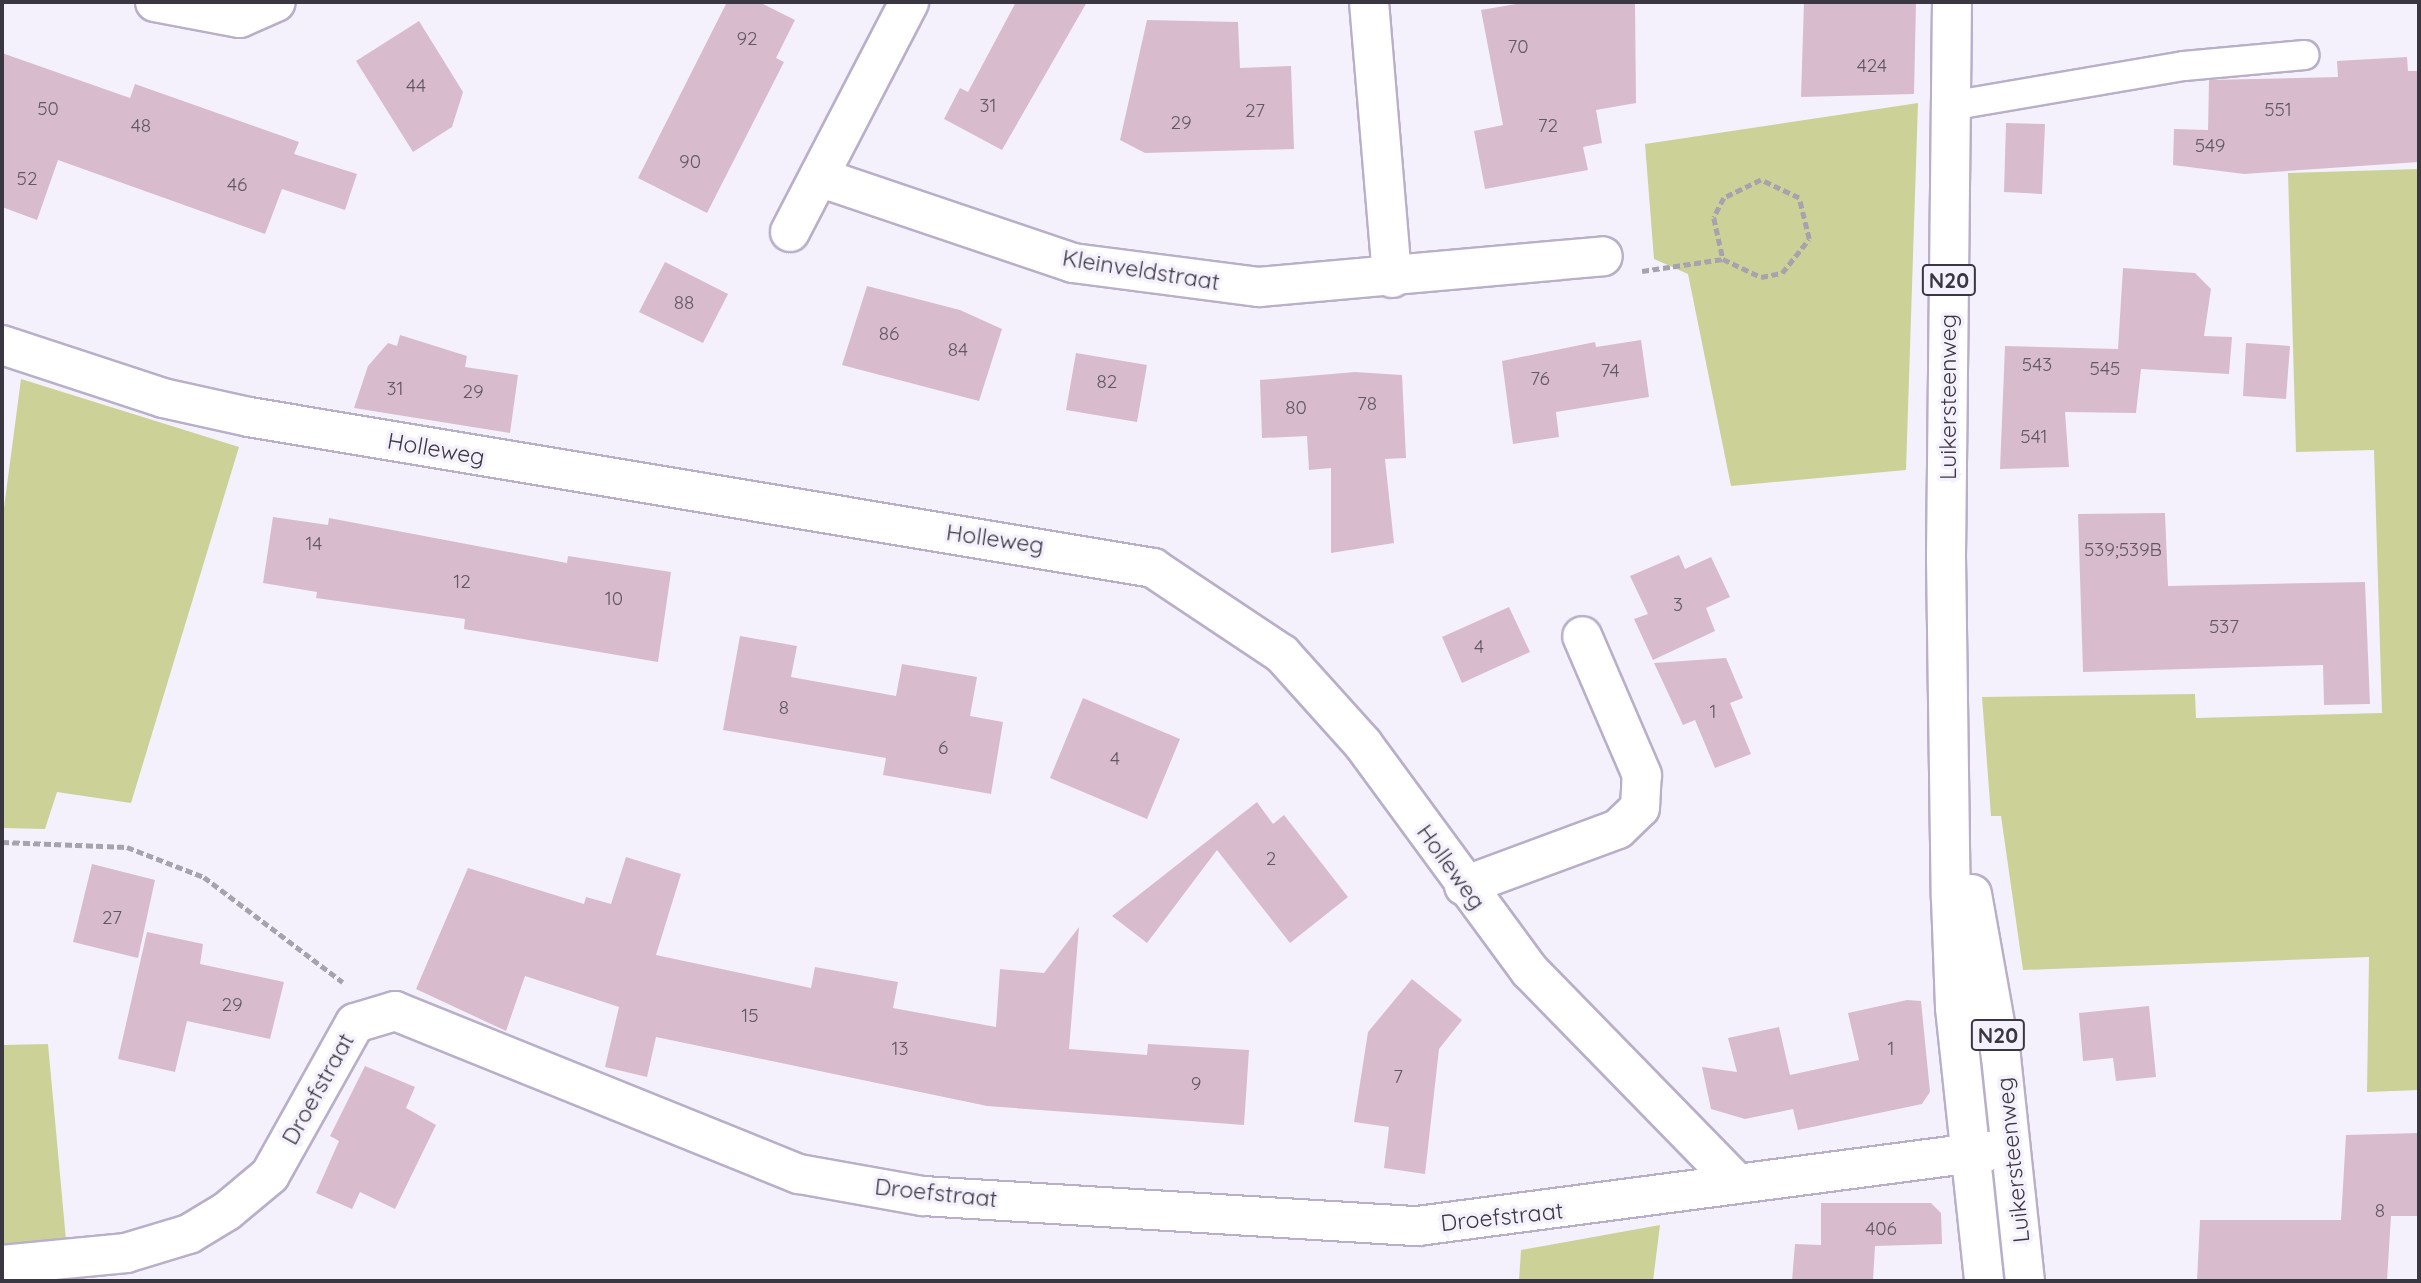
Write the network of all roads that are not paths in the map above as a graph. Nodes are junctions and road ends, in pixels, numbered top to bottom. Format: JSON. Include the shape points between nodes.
{"nodes":[{"id":1,"x":155,"y":2,"type":"edge"},
{"id":2,"x":276,"y":2,"type":"edge"},
{"id":3,"x":909,"y":2,"type":"edge"},
{"id":4,"x":1369,"y":2,"type":"edge"},
{"id":5,"x":1952,"y":2,"type":"edge"},
{"id":6,"x":2305,"y":55,"type":"dead end"},
{"id":7,"x":1950,"y":106,"type":"junction"},
{"id":8,"x":819,"y":177,"type":"junction"},
{"id":9,"x":790,"y":232,"type":"dead end"},
{"id":10,"x":1604,"y":256,"type":"road end"},
{"id":11,"x":1392,"y":278,"type":"junction"},
{"id":12,"x":2,"y":345,"type":"edge"},
{"id":13,"x":1582,"y":636,"type":"dead end"},
{"id":14,"x":1953,"y":792,"type":"junction"},
{"id":15,"x":1464,"y":886,"type":"junction"},
{"id":16,"x":2013,"y":1148,"type":"junction"},
{"id":17,"x":1972,"y":1153,"type":"junction"},
{"id":18,"x":1736,"y":1182,"type":"junction"},
{"id":19,"x":2,"y":1265,"type":"edge"},
{"id":20,"x":1984,"y":1281,"type":"edge"},
{"id":21,"x":2025,"y":1281,"type":"edge"}],
"edges":[{"from":1,"to":2,"type":"street","via":[[240,18]]},
{"from":3,"to":8,"type":"street"},
{"from":4,"to":11,"type":"street"},
{"from":5,"to":7,"type":"street","name":"Luikersteenweg","number":"N20"},
{"from":6,"to":7,"type":"lane","via":[[2183,66]]},
{"from":7,"to":14,"type":"street","name":"Luikersteenweg","number":"N20","via":[[1946,557]]},
{"from":8,"to":9,"type":"street"},
{"from":8,"to":11,"type":"street","name":"Kleinveldstraat","via":[[1073,263],[1259,287]]},
{"from":10,"to":11,"type":"street","name":"Kleinveldstraat"},
{"from":12,"to":15,"type":"street","name":"Holleweg","via":[[163,398],[249,417],[1153,568],[1282,654],[1363,744]]},
{"from":13,"to":15,"type":"street","via":[[1642,775],[1640,808],[1618,829]]},
{"from":14,"to":16,"type":"street","name":"Luikersteenweg","number":"N20"},
{"from":14,"to":17,"type":"street","name":"Luikersteenweg","number":"N20","via":[[1955,996]]},
{"from":15,"to":18,"type":"street","name":"Holleweg","via":[[1590,1038]]},
{"from":16,"to":17,"type":"street","name":"Droefstraat"},
{"from":16,"to":21,"type":"street","name":"Luikersteenweg","number":"N20"},
{"from":17,"to":18,"type":"street","name":"Droefstraat"},
{"from":17,"to":20,"type":"street","name":"Luikersteenweg","number":"N20"},
{"from":18,"to":19,"type":"street","name":"Droefstraat","via":[[1418,1226],[923,1196],[799,1174],[415,1018],[379,1012],[355,1023],[270,1175],[227,1212],[190,1234],[126,1253]]}]}
